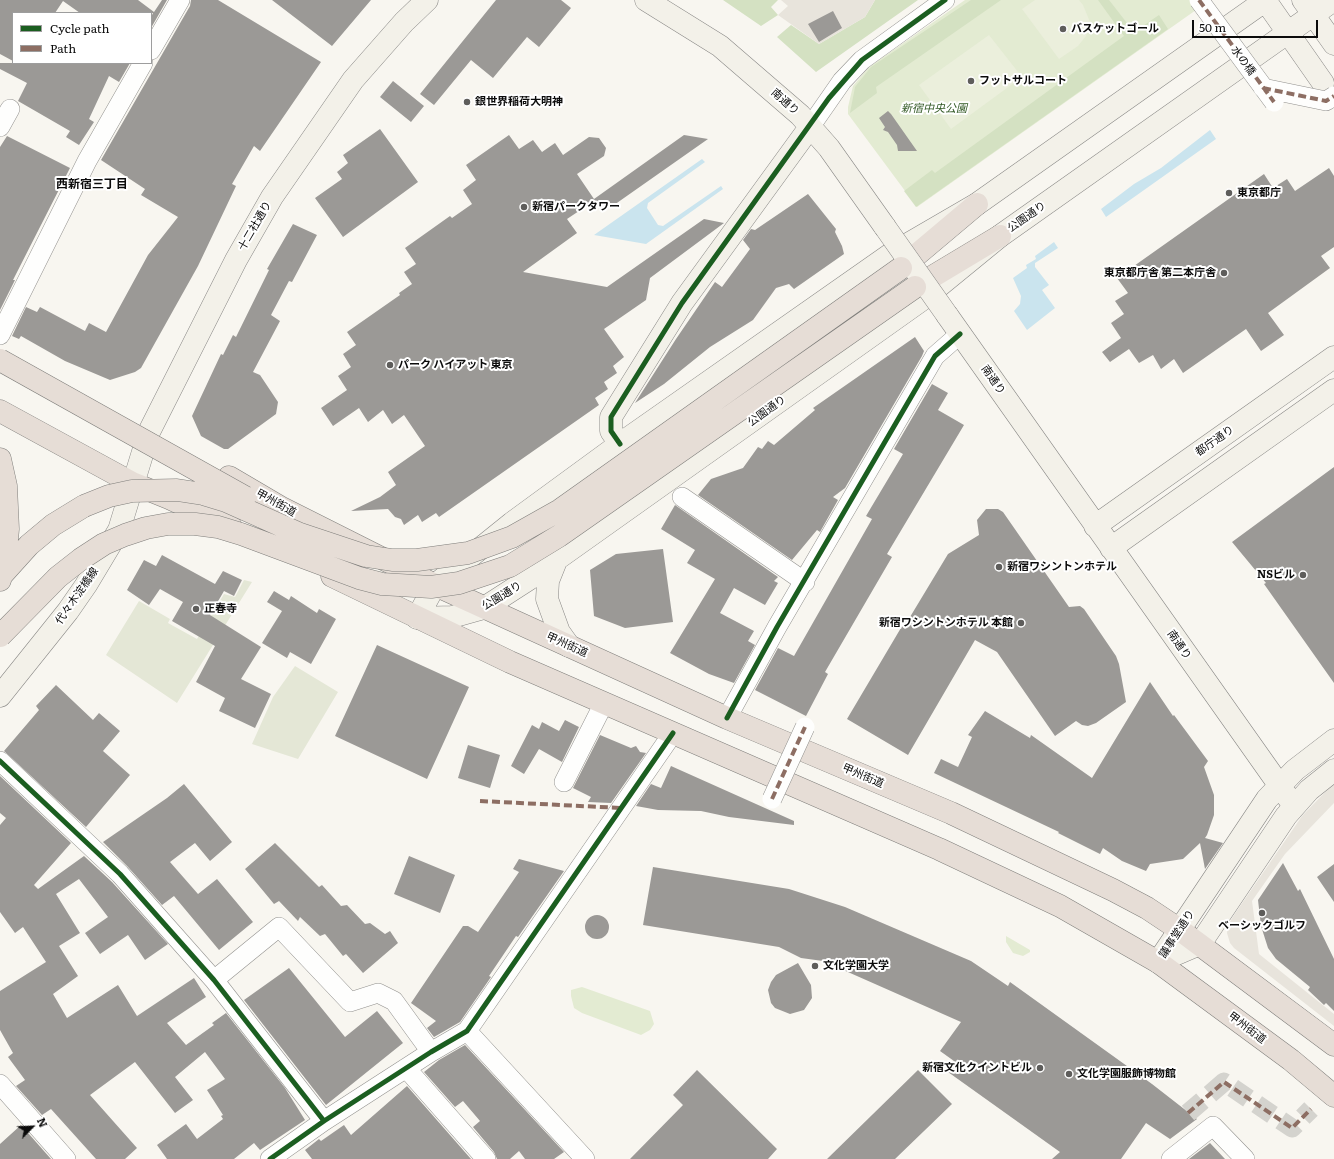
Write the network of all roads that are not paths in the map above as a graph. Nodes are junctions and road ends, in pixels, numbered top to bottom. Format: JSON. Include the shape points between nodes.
{"nodes":[{"id":1,"x":180,"y":0,"type":"edge"},
{"id":2,"x":427,"y":0,"type":"edge"},
{"id":3,"x":646,"y":0,"type":"edge"},
{"id":4,"x":945,"y":0,"type":"edge"},
{"id":5,"x":1200,"y":0,"type":"edge"},
{"id":6,"x":1265,"y":0,"type":"edge"},
{"id":7,"x":1334,"y":0,"type":"edge"},
{"id":8,"x":1308,"y":7,"type":"edge"},
{"id":9,"x":1288,"y":33,"type":"junction"},
{"id":10,"x":1334,"y":44,"type":"edge"},
{"id":11,"x":152,"y":48,"type":"edge"},
{"id":12,"x":142,"y":64,"type":"edge"},
{"id":13,"x":1328,"y":89,"type":"edge"},
{"id":14,"x":10,"y":109,"type":"dead end"},
{"id":15,"x":0,"y":127,"type":"edge"},
{"id":16,"x":810,"y":127,"type":"junction"},
{"id":17,"x":977,"y":204,"type":"junction"},
{"id":18,"x":1000,"y":236,"type":"junction"},
{"id":19,"x":960,"y":334,"type":"junction"},
{"id":20,"x":0,"y":335,"type":"edge"},
{"id":21,"x":0,"y":356,"type":"edge"},
{"id":22,"x":1334,"y":357,"type":"edge"},
{"id":23,"x":0,"y":360,"type":"edge"},
{"id":24,"x":1334,"y":390,"type":"edge"},
{"id":25,"x":0,"y":411,"type":"edge"},
{"id":26,"x":149,"y":432,"type":"junction"},
{"id":27,"x":620,"y":444,"type":"junction"},
{"id":28,"x":0,"y":459,"type":"edge"},
{"id":29,"x":132,"y":483,"type":"junction"},
{"id":30,"x":682,"y":498,"type":"dead end"},
{"id":31,"x":1095,"y":526,"type":"junction"},
{"id":32,"x":1111,"y":548,"type":"junction"},
{"id":33,"x":341,"y":549,"type":"junction"},
{"id":34,"x":556,"y":560,"type":"junction"},
{"id":35,"x":0,"y":576,"type":"edge"},
{"id":36,"x":0,"y":580,"type":"edge"},
{"id":37,"x":805,"y":582,"type":"junction"},
{"id":38,"x":436,"y":586,"type":"junction"},
{"id":39,"x":484,"y":608,"type":"junction"},
{"id":40,"x":417,"y":618,"type":"junction"},
{"id":41,"x":0,"y":636,"type":"edge"},
{"id":42,"x":569,"y":646,"type":"junction"},
{"id":43,"x":0,"y":696,"type":"edge"},
{"id":44,"x":604,"y":703,"type":"junction"},
{"id":45,"x":727,"y":718,"type":"junction"},
{"id":46,"x":805,"y":727,"type":"dead end"},
{"id":47,"x":673,"y":733,"type":"junction"},
{"id":48,"x":1334,"y":740,"type":"edge"},
{"id":49,"x":0,"y":761,"type":"edge"},
{"id":50,"x":1334,"y":770,"type":"edge"},
{"id":51,"x":564,"y":782,"type":"dead end"},
{"id":52,"x":1278,"y":787,"type":"junction"},
{"id":53,"x":772,"y":799,"type":"dead end"},
{"id":54,"x":1294,"y":806,"type":"junction"},
{"id":55,"x":1180,"y":930,"type":"junction"},
{"id":56,"x":1200,"y":944,"type":"junction"},
{"id":57,"x":1158,"y":962,"type":"junction"},
{"id":58,"x":214,"y":980,"type":"junction"},
{"id":59,"x":467,"y":1031,"type":"junction"},
{"id":60,"x":1334,"y":1045,"type":"edge"},
{"id":61,"x":431,"y":1052,"type":"junction"},
{"id":62,"x":406,"y":1068,"type":"junction"},
{"id":63,"x":0,"y":1084,"type":"edge"},
{"id":64,"x":1334,"y":1096,"type":"edge"},
{"id":65,"x":324,"y":1121,"type":"junction"},
{"id":66,"x":66,"y":1159,"type":"edge"},
{"id":67,"x":270,"y":1159,"type":"edge"},
{"id":68,"x":486,"y":1159,"type":"edge"},
{"id":69,"x":584,"y":1159,"type":"edge"},
{"id":70,"x":1171,"y":1159,"type":"edge"},
{"id":71,"x":1245,"y":1159,"type":"edge"}],
"edges":[{"from":1,"to":11,"type":"street"},
{"from":2,"to":26,"type":"main road","name":"十二社通り","via":[[353,80],[272,197],[236,260]]},
{"from":3,"to":16,"type":"main road","name":"南通り","via":[[720,46],[751,71]]},
{"from":4,"to":16,"type":"street","via":[[862,60],[842,81]]},
{"from":5,"to":13,"type":"street","name":"水の橋","bridge":true,"via":[[1268,95],[1326,101]]},
{"from":6,"to":9,"type":"main road"},
{"from":6,"to":17,"type":"main road"},
{"from":7,"to":8,"type":"main road","name":"公園通り"},
{"from":8,"to":9,"type":"main road","name":"公園通り"},
{"from":8,"to":10,"type":"main road"},
{"from":9,"to":13,"type":"main road"},
{"from":9,"to":18,"type":"main road","name":"公園通り"},
{"from":12,"to":20,"type":"street","via":[[86,161]]},
{"from":14,"to":15,"type":"street"},
{"from":16,"to":19,"type":"main road","name":"南通り","bridge":true,"via":[[829,148]]},
{"from":16,"to":27,"type":"main road","via":[[682,303],[611,417],[611,430]]},
{"from":17,"to":27,"type":"main road","via":[[891,254]]},
{"from":17,"to":33,"type":"highway","bridge":true,"via":[[901,268],[560,510],[512,537],[468,553],[416,560],[392,560]]},
{"from":18,"to":34,"type":"main road","name":"公園通り","via":[[923,299]]},
{"from":18,"to":41,"type":"highway","bridge":true,"via":[[915,287],[559,536],[510,566],[452,584],[423,587],[382,584],[218,527],[168,524],[124,535],[81,559],[58,577]]},
{"from":19,"to":31,"type":"main road","name":"南通り"},
{"from":19,"to":37,"type":"street","via":[[935,356]]},
{"from":21,"to":26,"type":"highway","name":"甲州街道"},
{"from":22,"to":31,"type":"main road","name":"都庁通り"},
{"from":23,"to":33,"type":"highway","bridge":true},
{"from":24,"to":32,"type":"main road"},
{"from":25,"to":29,"type":"highway"},
{"from":26,"to":29,"type":"main road","name":"十二社通り"},
{"from":26,"to":38,"type":"highway","name":"甲州街道","via":[[280,507]]},
{"from":27,"to":38,"type":"main road","via":[[512,523]]},
{"from":28,"to":36,"type":"highway","via":[[6,486],[8,529],[6,556]]},
{"from":29,"to":40,"type":"highway","via":[[169,498]]},
{"from":29,"to":43,"type":"main road","name":"代々木淀橋線","via":[[119,530],[94,573],[68,611]]},
{"from":30,"to":37,"type":"street"},
{"from":31,"to":32,"type":"main road","name":"南通り"},
{"from":32,"to":52,"type":"main road","name":"南通り"},
{"from":33,"to":35,"type":"highway","bridge":true,"via":[[226,501],[196,493],[151,489],[109,496],[84,506],[53,525],[29,545]]},
{"from":34,"to":39,"type":"main road","name":"公園通り"},
{"from":34,"to":42,"type":"main road","via":[[548,581],[547,599],[559,632]]},
{"from":37,"to":45,"type":"street"},
{"from":38,"to":39,"type":"highway","name":"甲州街道"},
{"from":38,"to":40,"type":"main road"},
{"from":39,"to":40,"type":"main road","name":"公園通り","via":[[452,617]]},
{"from":39,"to":42,"type":"highway","name":"甲州街道"},
{"from":40,"to":44,"type":"highway"},
{"from":42,"to":45,"type":"highway","name":"甲州街道"},
{"from":44,"to":47,"type":"highway"},
{"from":44,"to":51,"type":"street"},
{"from":45,"to":55,"type":"highway","name":"甲州街道","via":[[951,813],[1084,876],[1146,908]]},
{"from":46,"to":53,"type":"street","bridge":true},
{"from":47,"to":57,"type":"highway","name":"甲州街道","via":[[939,849],[1060,906]]},
{"from":47,"to":59,"type":"street"},
{"from":48,"to":52,"type":"main road","name":"議事堂通り","via":[[1311,756]]},
{"from":49,"to":58,"type":"street","via":[[120,874]]},
{"from":50,"to":54,"type":"main road"},
{"from":52,"to":54,"type":"main road","name":"南通り"},
{"from":52,"to":55,"type":"main road","name":"議事堂通り","via":[[1257,814]]},
{"from":54,"to":56,"type":"main road"},
{"from":55,"to":56,"type":"highway","name":"甲州街道"},
{"from":55,"to":57,"type":"main road","name":"議事堂通り"},
{"from":56,"to":57,"type":"main road","name":"議事堂通り"},
{"from":56,"to":60,"type":"highway"},
{"from":57,"to":64,"type":"highway","name":"甲州街道"},
{"from":58,"to":61,"type":"street","via":[[279,927],[350,1002],[378,993],[394,1001]]},
{"from":58,"to":65,"type":"street"},
{"from":59,"to":61,"type":"street"},
{"from":59,"to":69,"type":"street"},
{"from":61,"to":62,"type":"street"},
{"from":62,"to":65,"type":"street"},
{"from":62,"to":68,"type":"street"},
{"from":63,"to":66,"type":"street"},
{"from":65,"to":67,"type":"street"},
{"from":70,"to":71,"type":"street","via":[[1213,1126]]}]}
